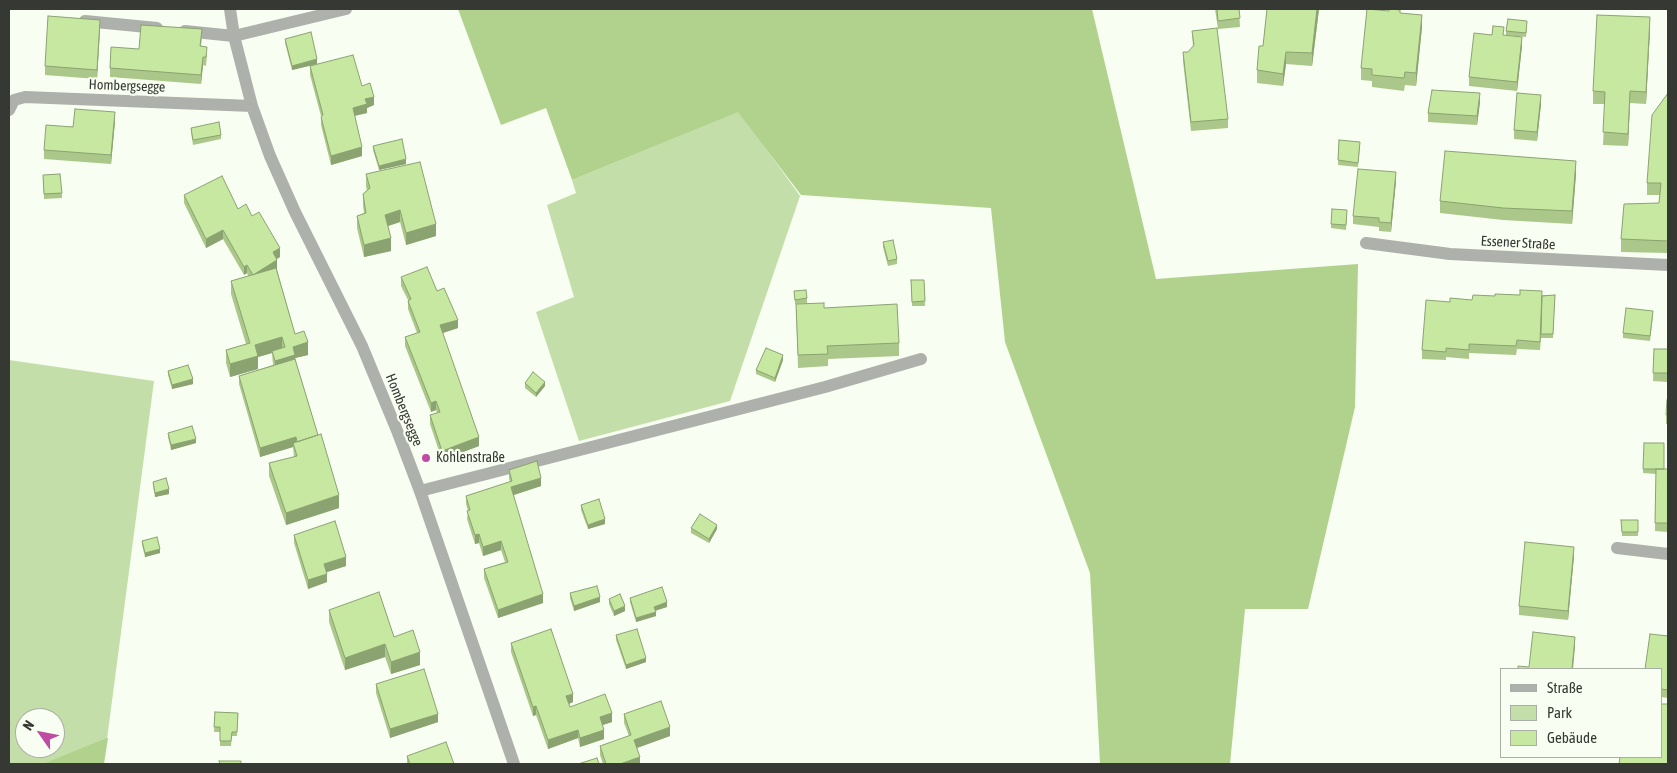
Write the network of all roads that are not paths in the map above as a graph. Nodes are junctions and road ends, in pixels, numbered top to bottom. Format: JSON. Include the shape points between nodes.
{"nodes":[{"id":1,"x":230,"y":9,"type":"edge"},
{"id":2,"x":346,"y":9,"type":"edge"},
{"id":3,"x":72,"y":20,"type":"edge"},
{"id":4,"x":234,"y":36,"type":"junction"},
{"id":5,"x":252,"y":106,"type":"junction"},
{"id":6,"x":9,"y":110,"type":"edge"},
{"id":7,"x":1366,"y":243,"type":"dead end"},
{"id":8,"x":1668,"y":265,"type":"edge"},
{"id":9,"x":921,"y":359,"type":"dead end"},
{"id":10,"x":420,"y":491,"type":"junction"},
{"id":11,"x":1616,"y":548,"type":"dead end"},
{"id":12,"x":1668,"y":554,"type":"edge"},
{"id":13,"x":514,"y":764,"type":"edge"}],
"edges":[{"from":1,"to":4,"type":"street","name":"Hombergsegge"},
{"from":2,"to":4,"type":"street"},
{"from":3,"to":4,"type":"street"},
{"from":4,"to":5,"type":"street","name":"Hombergsegge"},
{"from":5,"to":6,"type":"street","name":"Hombergsegge","via":[[25,97],[14,100]]},
{"from":5,"to":10,"type":"street","name":"Hombergsegge","via":[[295,212],[362,346]]},
{"from":7,"to":8,"type":"street","name":"Essener Straße","via":[[1450,254]]},
{"from":9,"to":10,"type":"street"},
{"from":10,"to":13,"type":"street","name":"Hombergsegge"},
{"from":11,"to":12,"type":"street"}]}
